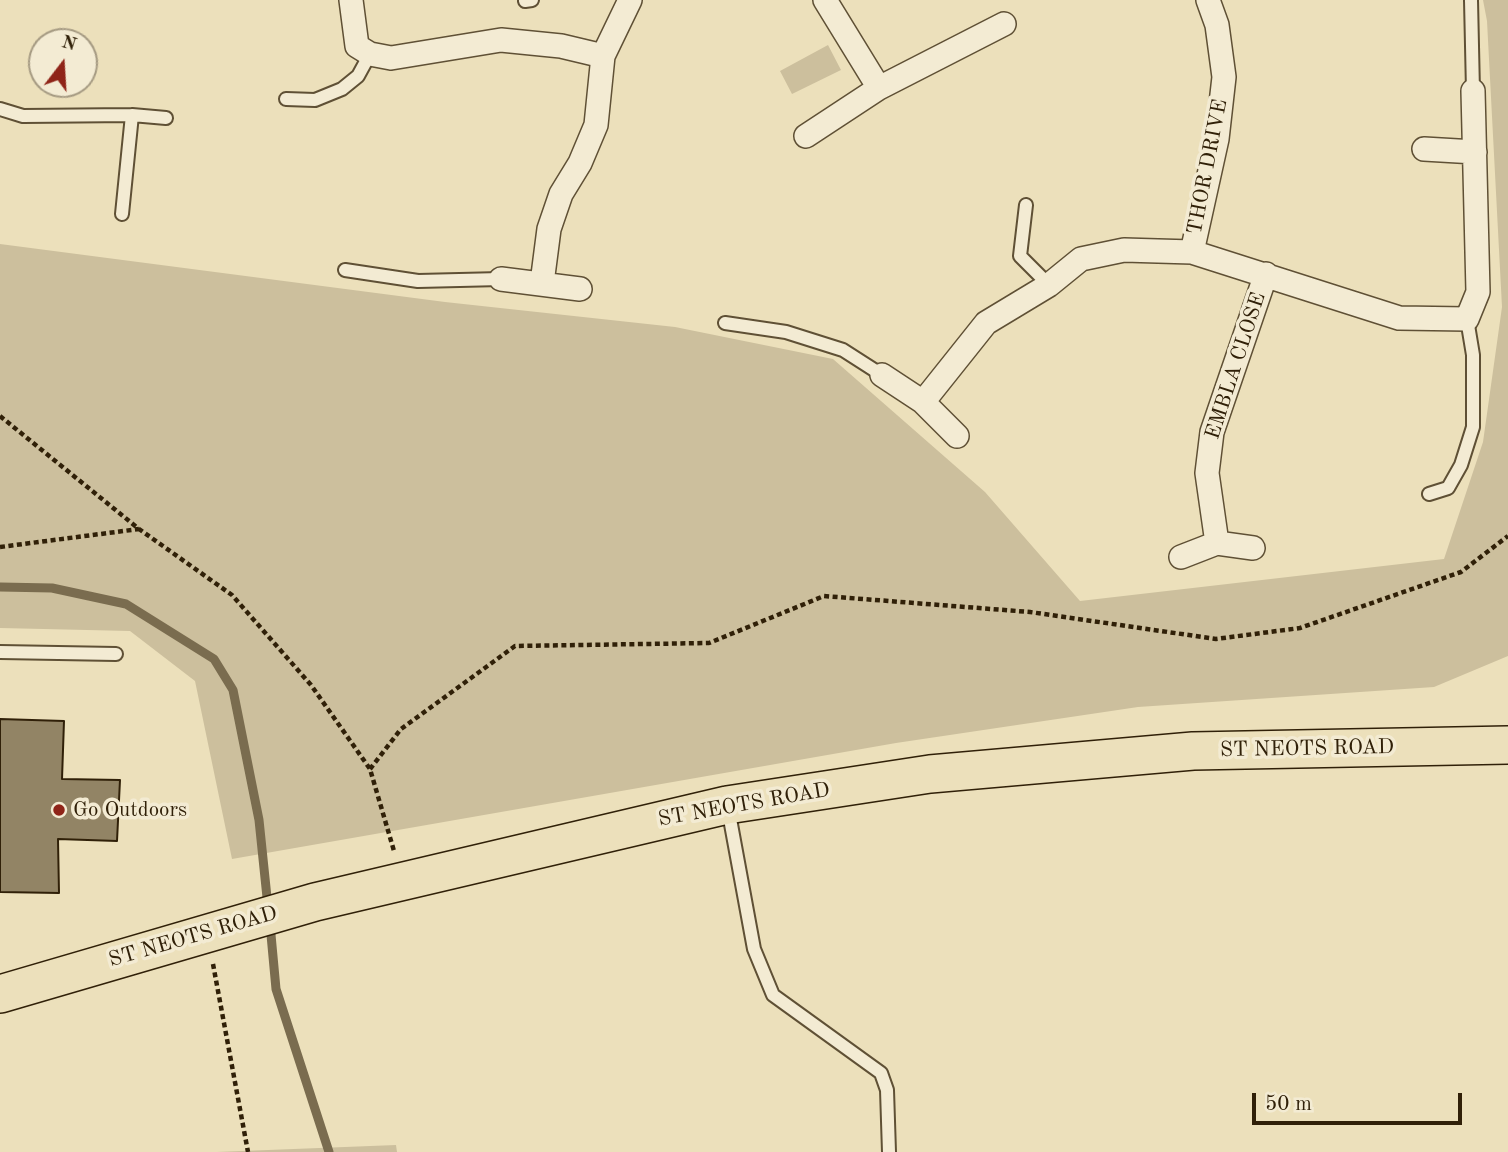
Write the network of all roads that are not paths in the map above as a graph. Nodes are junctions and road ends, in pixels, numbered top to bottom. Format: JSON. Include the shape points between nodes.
{"nodes":[{"id":1,"x":351,"y":0,"type":"edge"},
{"id":2,"x":630,"y":0,"type":"edge"},
{"id":3,"x":825,"y":0,"type":"edge"},
{"id":4,"x":1208,"y":0,"type":"edge"},
{"id":5,"x":1471,"y":0,"type":"edge"},
{"id":6,"x":1004,"y":24,"type":"dead end"},
{"id":7,"x":370,"y":54,"type":"junction"},
{"id":8,"x":603,"y":56,"type":"junction"},
{"id":9,"x":879,"y":88,"type":"junction"},
{"id":10,"x":1474,"y":90,"type":"joint"},
{"id":11,"x":286,"y":100,"type":"dead end"},
{"id":12,"x":0,"y":108,"type":"edge"},
{"id":13,"x":132,"y":115,"type":"junction"},
{"id":14,"x":166,"y":118,"type":"dead end"},
{"id":15,"x":806,"y":136,"type":"dead end"},
{"id":16,"x":1424,"y":149,"type":"dead end"},
{"id":17,"x":1475,"y":152,"type":"junction"},
{"id":18,"x":1026,"y":205,"type":"dead end"},
{"id":19,"x":122,"y":214,"type":"dead end"},
{"id":20,"x":1192,"y":252,"type":"junction"},
{"id":21,"x":345,"y":270,"type":"dead end"},
{"id":22,"x":1266,"y":274,"type":"junction"},
{"id":23,"x":501,"y":279,"type":"joint"},
{"id":24,"x":542,"y":283,"type":"junction"},
{"id":25,"x":1049,"y":285,"type":"junction"},
{"id":26,"x":580,"y":289,"type":"dead end"},
{"id":27,"x":1467,"y":319,"type":"junction"},
{"id":28,"x":725,"y":323,"type":"dead end"},
{"id":29,"x":882,"y":375,"type":"joint"},
{"id":30,"x":923,"y":402,"type":"junction"},
{"id":31,"x":957,"y":436,"type":"dead end"},
{"id":32,"x":1429,"y":494,"type":"dead end"},
{"id":33,"x":1217,"y":542,"type":"junction"},
{"id":34,"x":1253,"y":548,"type":"dead end"},
{"id":35,"x":1181,"y":557,"type":"dead end"},
{"id":36,"x":0,"y":652,"type":"edge"},
{"id":37,"x":116,"y":654,"type":"dead end"},
{"id":38,"x":1508,"y":745,"type":"edge"},
{"id":39,"x":727,"y":805,"type":"junction"},
{"id":40,"x":0,"y":994,"type":"edge"},
{"id":41,"x":889,"y":1152,"type":"edge"}],
"edges":[{"from":1,"to":7,"type":"street","via":[[357,46]]},
{"from":2,"to":8,"type":"street"},
{"from":3,"to":9,"type":"street"},
{"from":4,"to":20,"type":"street","name":"THOR DRIVE","via":[[1217,25],[1224,77],[1217,139]]},
{"from":5,"to":10,"type":"lane"},
{"from":6,"to":9,"type":"street"},
{"from":7,"to":8,"type":"street","via":[[391,58],[501,40]]},
{"from":7,"to":11,"type":"lane","via":[[358,76],[342,89],[315,100]]},
{"from":8,"to":24,"type":"street","via":[[596,125],[549,229]]},
{"from":9,"to":15,"type":"street"},
{"from":10,"to":17,"type":"street"},
{"from":12,"to":13,"type":"lane","via":[[23,117]]},
{"from":13,"to":14,"type":"lane"},
{"from":13,"to":19,"type":"lane"},
{"from":16,"to":17,"type":"street"},
{"from":17,"to":27,"type":"street","via":[[1478,292]]},
{"from":18,"to":25,"type":"lane","via":[[1020,256]]},
{"from":20,"to":22,"type":"street","name":"EMBLA CLOSE"},
{"from":20,"to":25,"type":"street","name":"EMBLA CLOSE","via":[[1124,250],[1081,259]]},
{"from":21,"to":23,"type":"lane","via":[[418,281]]},
{"from":22,"to":27,"type":"street","name":"EMBLA CLOSE","via":[[1399,318]]},
{"from":22,"to":33,"type":"street","name":"EMBLA CLOSE","via":[[1212,432],[1207,473]]},
{"from":23,"to":24,"type":"street"},
{"from":24,"to":26,"type":"street"},
{"from":25,"to":30,"type":"street","name":"EMBLA CLOSE","via":[[986,323]]},
{"from":27,"to":32,"type":"lane","via":[[1473,355],[1473,427],[1448,488]]},
{"from":28,"to":29,"type":"lane","via":[[786,332],[843,350]]},
{"from":29,"to":30,"type":"street"},
{"from":30,"to":31,"type":"street"},
{"from":33,"to":34,"type":"street"},
{"from":33,"to":35,"type":"street"},
{"from":36,"to":37,"type":"lane"},
{"from":38,"to":39,"type":"main road","name":"ST NEOTS ROAD","via":[[1180,752],[930,774]]},
{"from":39,"to":40,"type":"main road","name":"ST NEOTS ROAD","via":[[402,879]]},
{"from":39,"to":41,"type":"lane","via":[[754,949],[774,995],[881,1073],[887,1090]]}]}
